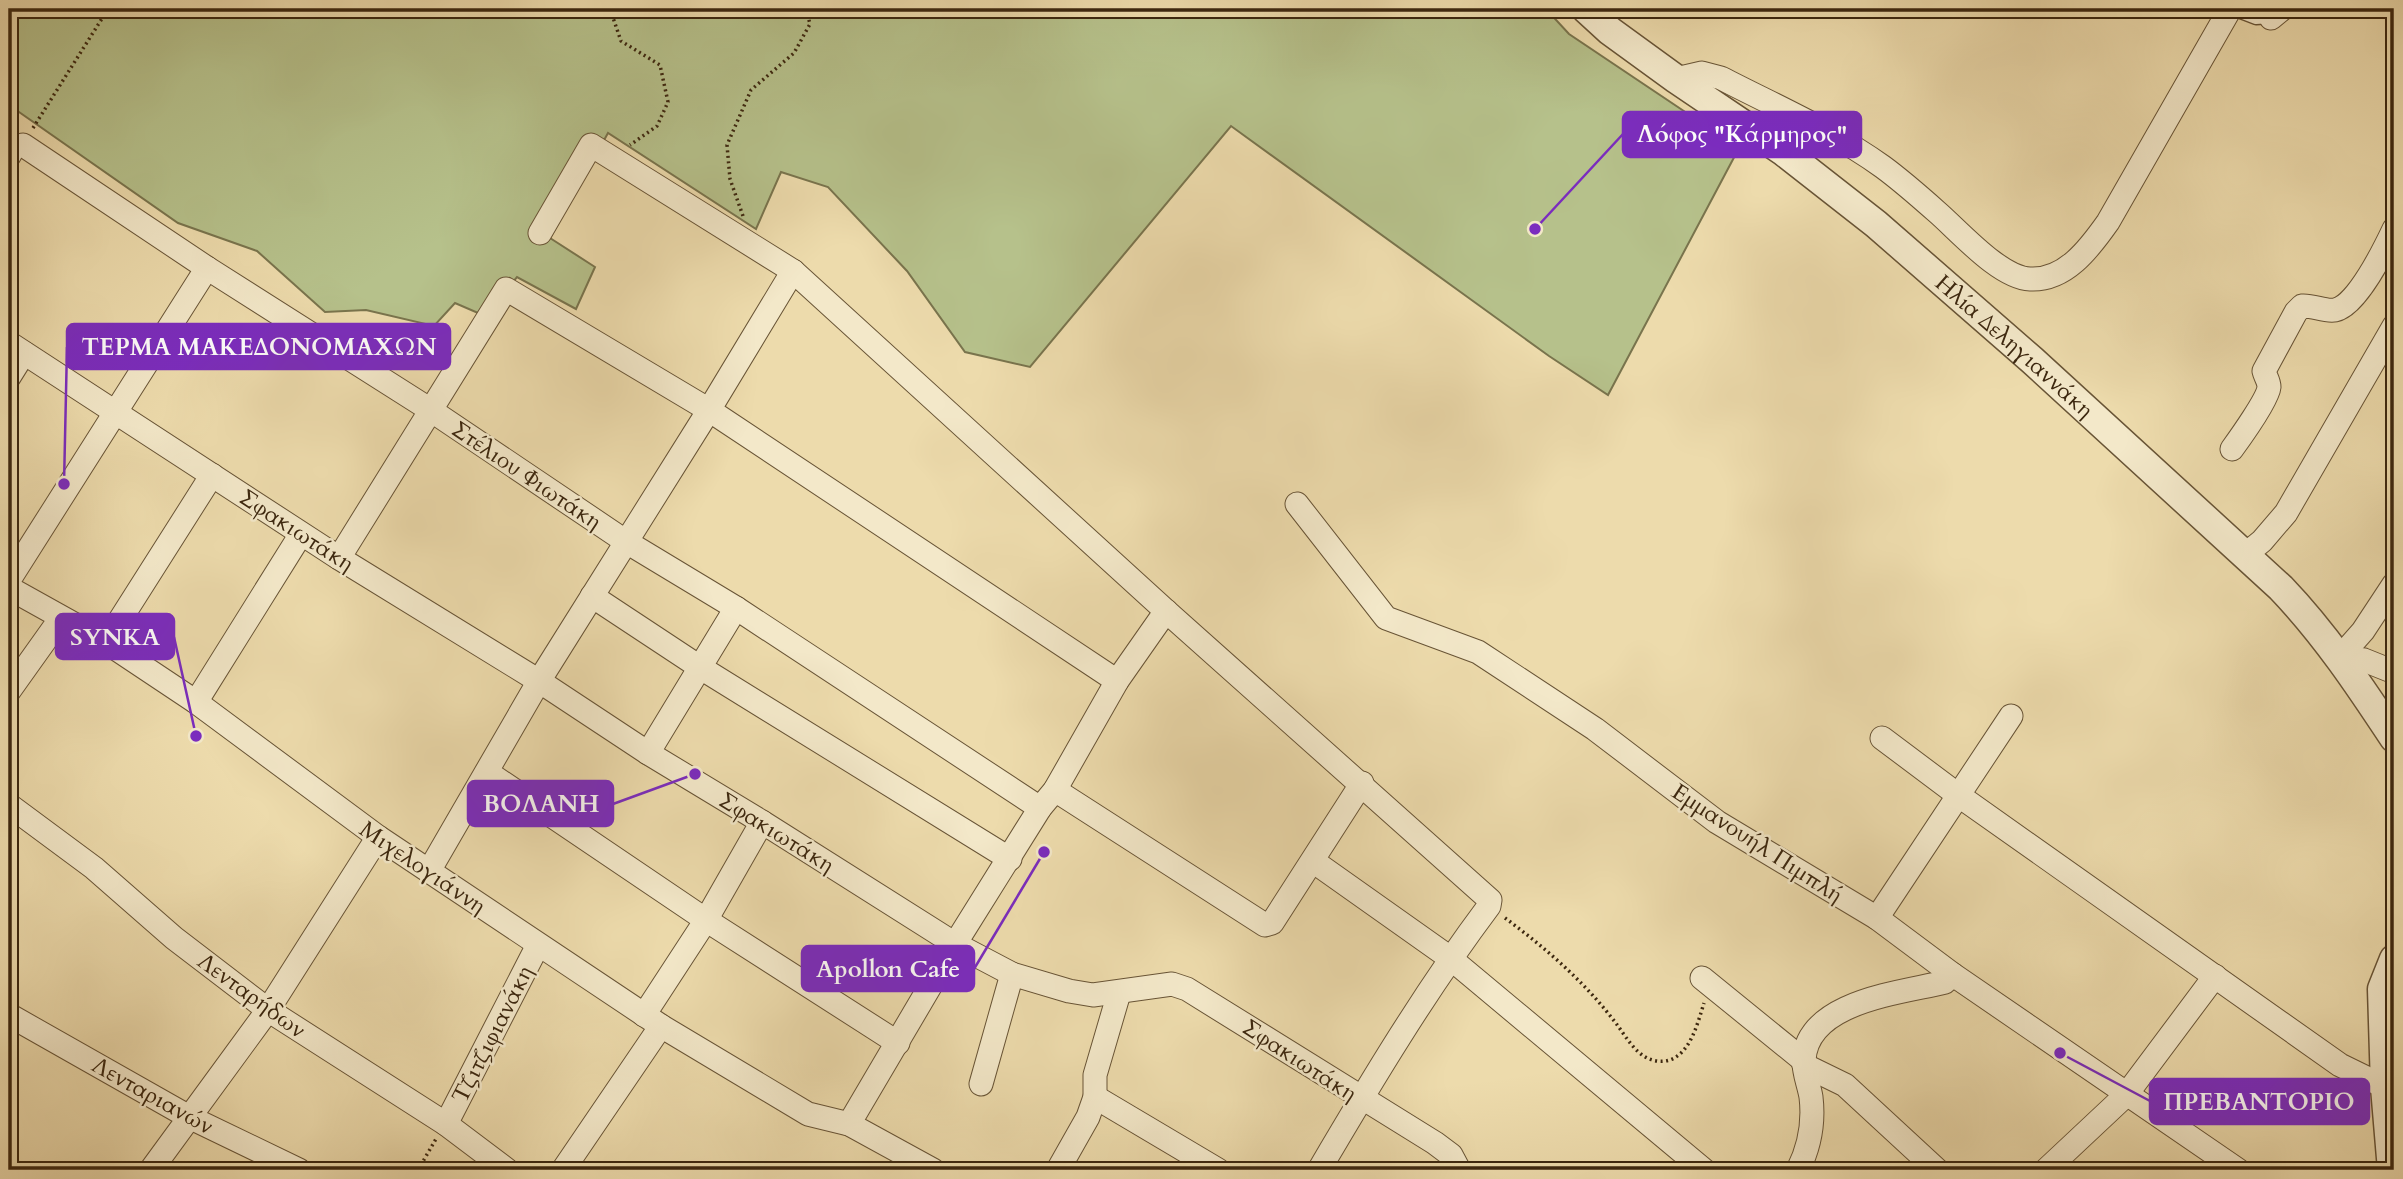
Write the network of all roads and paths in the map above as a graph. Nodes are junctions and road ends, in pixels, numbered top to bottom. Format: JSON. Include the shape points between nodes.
{"nodes":[{"id":1,"x":108,"y":9,"type":"edge"},
{"id":2,"x":610,"y":9,"type":"edge"},
{"id":3,"x":806,"y":9,"type":"edge"},
{"id":4,"x":1586,"y":9,"type":"edge"},
{"id":5,"x":2230,"y":9,"type":"edge"},
{"id":6,"x":2276,"y":13,"type":"edge"},
{"id":7,"x":1675,"y":79,"type":"junction"},
{"id":8,"x":15,"y":149,"type":"edge"},
{"id":9,"x":615,"y":160,"type":"junction"},
{"id":10,"x":2394,"y":229,"type":"edge"},
{"id":11,"x":540,"y":233,"type":"dead end"},
{"id":12,"x":755,"y":248,"type":"junction"},
{"id":13,"x":207,"y":268,"type":"junction"},
{"id":14,"x":793,"y":271,"type":"junction"},
{"id":15,"x":2394,"y":326,"type":"edge"},
{"id":16,"x":16,"y":348,"type":"edge"},
{"id":17,"x":9,"y":377,"type":"edge"},
{"id":18,"x":429,"y":410,"type":"junction"},
{"id":19,"x":709,"y":410,"type":"junction"},
{"id":20,"x":117,"y":413,"type":"junction"},
{"id":21,"x":2232,"y":449,"type":"dead end"},
{"id":22,"x":212,"y":475,"type":"junction"},
{"id":23,"x":1297,"y":504,"type":"dead end"},
{"id":24,"x":302,"y":534,"type":"junction"},
{"id":25,"x":625,"y":541,"type":"junction"},
{"id":26,"x":2246,"y":554,"type":"junction"},
{"id":27,"x":339,"y":558,"type":"junction"},
{"id":28,"x":9,"y":580,"type":"edge"},
{"id":29,"x":2394,"y":584,"type":"edge"},
{"id":30,"x":9,"y":588,"type":"edge"},
{"id":31,"x":592,"y":596,"type":"junction"},
{"id":32,"x":736,"y":608,"type":"junction"},
{"id":33,"x":1167,"y":611,"type":"junction"},
{"id":34,"x":61,"y":618,"type":"junction"},
{"id":35,"x":106,"y":642,"type":"junction"},
{"id":36,"x":2340,"y":657,"type":"junction"},
{"id":37,"x":701,"y":668,"type":"junction"},
{"id":38,"x":2394,"y":672,"type":"edge"},
{"id":39,"x":539,"y":681,"type":"junction"},
{"id":40,"x":1117,"y":681,"type":"junction"},
{"id":41,"x":9,"y":691,"type":"edge"},
{"id":42,"x":196,"y":702,"type":"junction"},
{"id":43,"x":2011,"y":716,"type":"dead end"},
{"id":44,"x":2394,"y":737,"type":"edge"},
{"id":45,"x":1882,"y":738,"type":"dead end"},
{"id":46,"x":648,"y":753,"type":"junction"},
{"id":47,"x":487,"y":772,"type":"junction"},
{"id":48,"x":1362,"y":783,"type":"junction"},
{"id":49,"x":1055,"y":790,"type":"junction"},
{"id":50,"x":1958,"y":795,"type":"junction"},
{"id":51,"x":9,"y":805,"type":"edge"},
{"id":52,"x":1040,"y":808,"type":"junction"},
{"id":53,"x":762,"y":822,"type":"junction"},
{"id":54,"x":378,"y":837,"type":"junction"},
{"id":55,"x":1010,"y":859,"type":"junction"},
{"id":56,"x":1313,"y":861,"type":"junction"},
{"id":57,"x":429,"y":871,"type":"junction"},
{"id":58,"x":1489,"y":906,"type":"junction"},
{"id":59,"x":1877,"y":918,"type":"junction"},
{"id":60,"x":706,"y":920,"type":"junction"},
{"id":61,"x":955,"y":944,"type":"junction"},
{"id":62,"x":538,"y":945,"type":"junction"},
{"id":63,"x":1450,"y":958,"type":"junction"},
{"id":64,"x":2394,"y":959,"type":"edge"},
{"id":65,"x":1012,"y":974,"type":"junction"},
{"id":66,"x":1952,"y":974,"type":"junction"},
{"id":67,"x":2215,"y":976,"type":"junction"},
{"id":68,"x":1706,"y":981,"type":"joint"},
{"id":69,"x":1119,"y":993,"type":"junction"},
{"id":70,"x":268,"y":1010,"type":"junction"},
{"id":71,"x":9,"y":1015,"type":"edge"},
{"id":72,"x":653,"y":1020,"type":"junction"},
{"id":73,"x":898,"y":1043,"type":"junction"},
{"id":74,"x":1804,"y":1062,"type":"junction"},
{"id":75,"x":981,"y":1084,"type":"dead end"},
{"id":76,"x":2385,"y":1087,"type":"junction"},
{"id":77,"x":2126,"y":1094,"type":"junction"},
{"id":78,"x":1096,"y":1097,"type":"junction"},
{"id":79,"x":1361,"y":1099,"type":"junction"},
{"id":80,"x":189,"y":1117,"type":"junction"},
{"id":81,"x":446,"y":1124,"type":"junction"},
{"id":82,"x":849,"y":1124,"type":"junction"},
{"id":83,"x":151,"y":1170,"type":"edge"},
{"id":84,"x":299,"y":1170,"type":"edge"},
{"id":85,"x":418,"y":1170,"type":"edge"},
{"id":86,"x":507,"y":1170,"type":"edge"},
{"id":87,"x":563,"y":1170,"type":"edge"},
{"id":88,"x":933,"y":1170,"type":"edge"},
{"id":89,"x":1058,"y":1170,"type":"edge"},
{"id":90,"x":1218,"y":1170,"type":"edge"},
{"id":91,"x":1319,"y":1170,"type":"edge"},
{"id":92,"x":1459,"y":1170,"type":"edge"},
{"id":93,"x":1704,"y":1170,"type":"edge"},
{"id":94,"x":1798,"y":1170,"type":"edge"},
{"id":95,"x":1937,"y":1170,"type":"edge"},
{"id":96,"x":2046,"y":1170,"type":"edge"},
{"id":97,"x":2238,"y":1170,"type":"edge"},
{"id":98,"x":2392,"y":1170,"type":"edge"}],
"edges":[{"from":1,"to":8,"type":"path"},
{"from":2,"to":9,"type":"path","via":[[621,41],[660,65],[668,102],[657,126]]},
{"from":3,"to":12,"type":"path","via":[[810,24],[794,53],[751,90],[727,145],[730,180]]},
{"from":4,"to":7,"type":"street","name":"Ηλία Δεληγιαννάκη"},
{"from":5,"to":6,"type":"lane","via":[[2256,19]]},
{"from":5,"to":7,"type":"street","via":[[2096,240],[2066,269],[2046,278],[2027,279],[1998,266],[1912,190],[1843,141],[1721,78],[1702,74]]},
{"from":7,"to":26,"type":"street","name":"Ηλία Δεληγιαννάκη","via":[[1784,152],[1876,224]]},
{"from":8,"to":13,"type":"street","name":"Στέλιου Φιωτάκη"},
{"from":9,"to":11,"type":"street","via":[[591,145]]},
{"from":9,"to":12,"type":"street"},
{"from":10,"to":21,"type":"street","via":[[2360,290],[2345,306],[2334,310],[2302,306],[2295,312],[2264,371],[2268,391]]},
{"from":12,"to":14,"type":"street"},
{"from":13,"to":18,"type":"street","name":"Στέλιου Φιωτάκη"},
{"from":13,"to":20,"type":"street"},
{"from":14,"to":19,"type":"street"},
{"from":14,"to":33,"type":"street"},
{"from":15,"to":26,"type":"street","via":[[2286,513]]},
{"from":16,"to":17,"type":"street"},
{"from":16,"to":20,"type":"street","name":"Σφακιωτάκη"},
{"from":18,"to":19,"type":"street","via":[[506,289]]},
{"from":18,"to":25,"type":"street","name":"Στέλιου Φιωτάκη"},
{"from":18,"to":27,"type":"street"},
{"from":19,"to":25,"type":"street"},
{"from":19,"to":40,"type":"street"},
{"from":20,"to":22,"type":"street","name":"Σφακιωτάκη"},
{"from":20,"to":28,"type":"street"},
{"from":22,"to":24,"type":"street","name":"Σφακιωτάκη"},
{"from":22,"to":35,"type":"street"},
{"from":23,"to":59,"type":"street","name":"Εµµανουήλ Πιµπλή","via":[[1386,618],[1478,652],[1595,729],[1717,822]]},
{"from":24,"to":27,"type":"street","name":"Σφακιωτάκη"},
{"from":24,"to":42,"type":"street"},
{"from":25,"to":31,"type":"street"},
{"from":25,"to":32,"type":"street","name":"Στέλιου Φιωτάκη"},
{"from":26,"to":36,"type":"street","name":"Ηλία Δεληγιαννάκη","via":[[2312,620]]},
{"from":27,"to":39,"type":"street","name":"Σφακιωτάκη"},
{"from":29,"to":36,"type":"street"},
{"from":30,"to":34,"type":"street","name":"Μιχελογιάννη"},
{"from":31,"to":37,"type":"street"},
{"from":31,"to":39,"type":"street"},
{"from":32,"to":37,"type":"street"},
{"from":32,"to":52,"type":"street","name":"Στέλιου Φιωτάκη"},
{"from":33,"to":40,"type":"street"},
{"from":33,"to":48,"type":"street"},
{"from":34,"to":35,"type":"street","name":"Μιχελογιάννη"},
{"from":34,"to":41,"type":"street"},
{"from":35,"to":42,"type":"street","name":"Μιχελογιάννη"},
{"from":36,"to":38,"type":"street","via":[[2364,660]]},
{"from":36,"to":44,"type":"street","name":"Ηλία Δεληγιαννάκη"},
{"from":37,"to":46,"type":"street"},
{"from":37,"to":55,"type":"street"},
{"from":39,"to":46,"type":"street","name":"Σφακιωτάκη"},
{"from":39,"to":47,"type":"street"},
{"from":40,"to":49,"type":"street"},
{"from":42,"to":54,"type":"street","name":"Μιχελογιάννη"},
{"from":43,"to":50,"type":"street"},
{"from":45,"to":50,"type":"street"},
{"from":46,"to":53,"type":"street","name":"Σφακιωτάκη"},
{"from":47,"to":57,"type":"street"},
{"from":47,"to":60,"type":"street"},
{"from":48,"to":56,"type":"street"},
{"from":48,"to":58,"type":"street","via":[[1488,897]]},
{"from":49,"to":52,"type":"street"},
{"from":49,"to":56,"type":"street","via":[[1265,925],[1272,923]]},
{"from":50,"to":59,"type":"street"},
{"from":50,"to":67,"type":"street"},
{"from":51,"to":70,"type":"street","name":"Λενταρήδων"},
{"from":52,"to":55,"type":"street"},
{"from":53,"to":60,"type":"street"},
{"from":53,"to":61,"type":"street","name":"Σφακιωτάκη"},
{"from":54,"to":57,"type":"street","name":"Μιχελογιάννη"},
{"from":54,"to":70,"type":"street"},
{"from":55,"to":61,"type":"street"},
{"from":56,"to":63,"type":"street"},
{"from":57,"to":62,"type":"street","name":"Μιχελογιάννη"},
{"from":58,"to":63,"type":"street"},
{"from":58,"to":68,"type":"path","via":[[1540,944],[1586,988],[1632,1045],[1657,1061],[1672,1060],[1684,1051]]},
{"from":59,"to":66,"type":"street","name":"Εµµανουήλ Πιµπλή"},
{"from":60,"to":72,"type":"street"},
{"from":60,"to":73,"type":"street"},
{"from":61,"to":65,"type":"street","name":"Σφακιωτάκη"},
{"from":61,"to":73,"type":"street"},
{"from":62,"to":72,"type":"street","name":"Μιχελογιάννη"},
{"from":62,"to":81,"type":"street","name":"Τζιτζιφιανάκη"},
{"from":63,"to":79,"type":"street"},
{"from":63,"to":93,"type":"street"},
{"from":64,"to":76,"type":"street","via":[[2382,989]]},
{"from":65,"to":69,"type":"street","name":"Σφακιωτάκη","via":[[1069,991]]},
{"from":65,"to":75,"type":"street"},
{"from":66,"to":74,"type":"street","via":[[1945,982],[1865,1001],[1836,1014],[1813,1030]]},
{"from":66,"to":77,"type":"street","name":"Εµµανουήλ Πιµπλή"},
{"from":67,"to":76,"type":"street","via":[[2340,1065]]},
{"from":67,"to":77,"type":"street"},
{"from":68,"to":74,"type":"street"},
{"from":69,"to":78,"type":"street","via":[[1095,1075]]},
{"from":69,"to":79,"type":"street","name":"Σφακιωτάκη","via":[[1172,984],[1187,989]]},
{"from":70,"to":80,"type":"street"},
{"from":70,"to":81,"type":"street","name":"Λενταρήδων"},
{"from":71,"to":80,"type":"street","name":"Λενταριανών"},
{"from":72,"to":82,"type":"street","name":"Μιχελογιάννη","via":[[808,1114]]},
{"from":72,"to":87,"type":"street"},
{"from":73,"to":82,"type":"street"},
{"from":74,"to":94,"type":"street","via":[[1811,1100],[1809,1147]]},
{"from":74,"to":95,"type":"street","via":[[1845,1085]]},
{"from":76,"to":98,"type":"street"},
{"from":77,"to":96,"type":"street"},
{"from":77,"to":97,"type":"street","name":"Εµµανουήλ Πιµπλή"},
{"from":78,"to":89,"type":"street"},
{"from":78,"to":90,"type":"street"},
{"from":79,"to":91,"type":"street"},
{"from":79,"to":92,"type":"street","name":"Σφακιωτάκη","via":[[1435,1143],[1451,1155]]},
{"from":80,"to":83,"type":"street"},
{"from":80,"to":84,"type":"street","name":"Λενταριανών"},
{"from":81,"to":85,"type":"path"},
{"from":81,"to":86,"type":"street","name":"Λενταρήδων"},
{"from":82,"to":88,"type":"street","name":"Μιχελογιάννη"}]}
